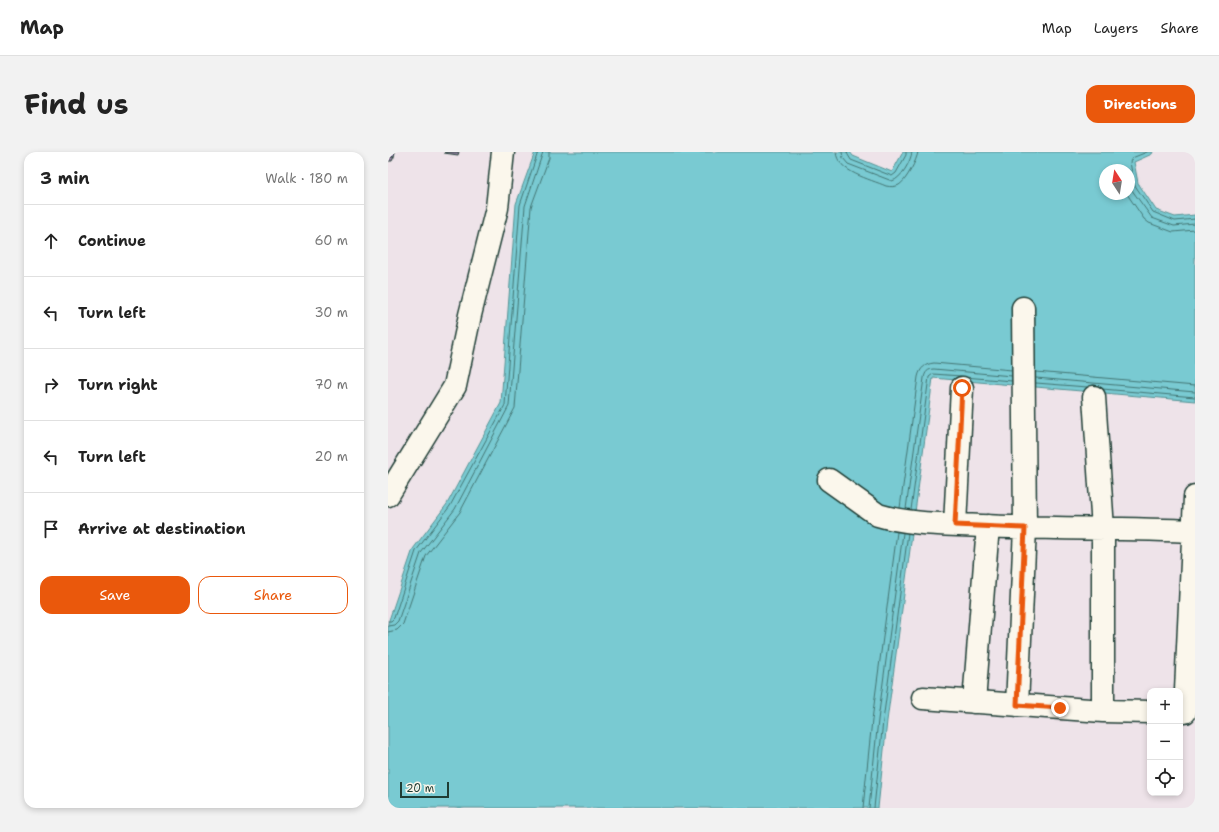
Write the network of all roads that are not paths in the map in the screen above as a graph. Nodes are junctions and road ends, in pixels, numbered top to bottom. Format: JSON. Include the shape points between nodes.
{"nodes":[{"id":1,"x":503,"y":152,"type":"edge"},
{"id":2,"x":1024,"y":308,"type":"dead end"},
{"id":3,"x":962,"y":388,"type":"dead end"},
{"id":4,"x":1094,"y":397,"type":"dead end"},
{"id":5,"x":829,"y":480,"type":"dead end"},
{"id":6,"x":388,"y":494,"type":"edge"},
{"id":7,"x":1195,"y":497,"type":"edge"},
{"id":8,"x":955,"y":525,"type":"junction"},
{"id":9,"x":988,"y":526,"type":"junction"},
{"id":10,"x":1025,"y":528,"type":"junction"},
{"id":11,"x":1103,"y":529,"type":"junction"},
{"id":12,"x":1194,"y":531,"type":"edge"},
{"id":13,"x":922,"y":698,"type":"dead end"},
{"id":14,"x":974,"y":702,"type":"junction"},
{"id":15,"x":1017,"y":705,"type":"junction"},
{"id":16,"x":1103,"y":711,"type":"junction"},
{"id":17,"x":1147,"y":712,"type":"edge"},
{"id":18,"x":1187,"y":712,"type":"edge"}],
"edges":[{"from":1,"to":6,"type":"street","via":[[497,208],[455,386]]},
{"from":2,"to":10,"type":"street"},
{"from":3,"to":8,"type":"street"},
{"from":4,"to":11,"type":"street"},
{"from":5,"to":8,"type":"street","via":[[878,515]]},
{"from":7,"to":12,"type":"street"},
{"from":8,"to":9,"type":"street"},
{"from":9,"to":10,"type":"street"},
{"from":9,"to":14,"type":"street"},
{"from":10,"to":11,"type":"street"},
{"from":10,"to":15,"type":"street"},
{"from":11,"to":12,"type":"street"},
{"from":11,"to":16,"type":"street"},
{"from":12,"to":18,"type":"street"},
{"from":13,"to":14,"type":"street"},
{"from":14,"to":15,"type":"street"},
{"from":15,"to":16,"type":"street"},
{"from":16,"to":17,"type":"street"}]}
